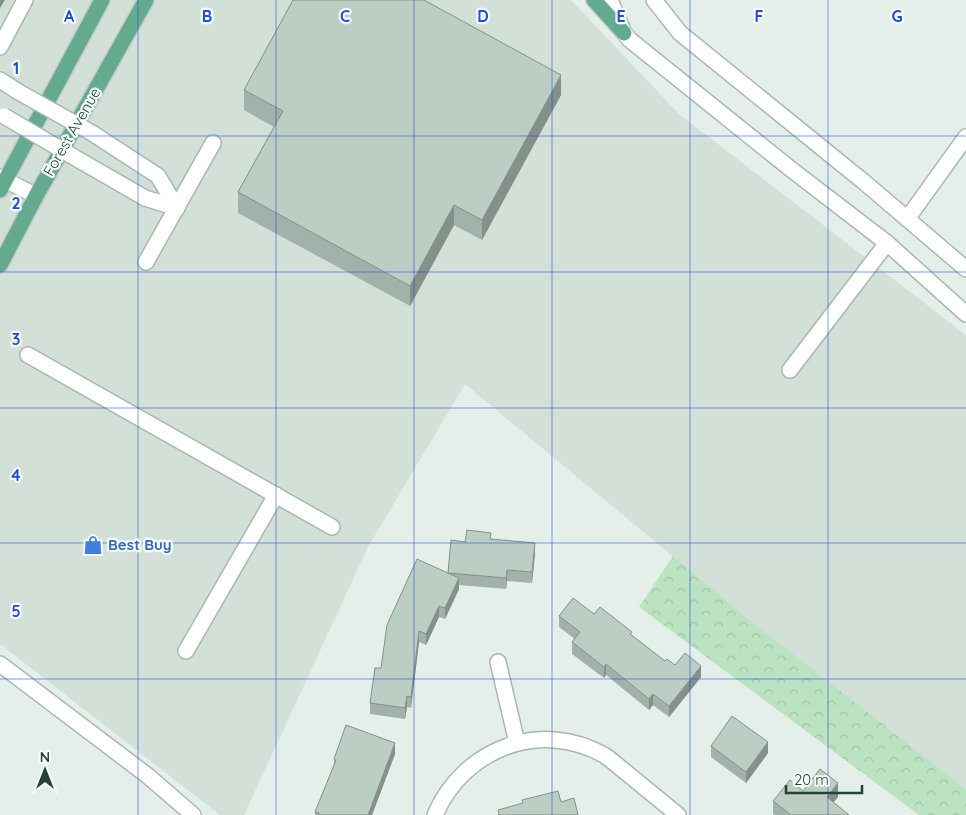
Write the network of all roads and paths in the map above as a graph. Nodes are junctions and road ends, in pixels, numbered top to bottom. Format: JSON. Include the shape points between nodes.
{"nodes":[{"id":1,"x":25,"y":0,"type":"edge"},
{"id":2,"x":102,"y":0,"type":"edge"},
{"id":3,"x":146,"y":0,"type":"edge"},
{"id":4,"x":594,"y":0,"type":"edge"},
{"id":5,"x":610,"y":0,"type":"edge"},
{"id":6,"x":654,"y":0,"type":"edge"},
{"id":7,"x":624,"y":33,"type":"junction"},
{"id":8,"x":0,"y":46,"type":"edge"},
{"id":9,"x":0,"y":80,"type":"edge"},
{"id":10,"x":2,"y":114,"type":"edge"},
{"id":11,"x":966,"y":137,"type":"edge"},
{"id":12,"x":213,"y":143,"type":"dead end"},
{"id":13,"x":2,"y":182,"type":"edge"},
{"id":14,"x":36,"y":196,"type":"junction"},
{"id":15,"x":176,"y":208,"type":"junction"},
{"id":16,"x":907,"y":219,"type":"junction"},
{"id":17,"x":887,"y":243,"type":"junction"},
{"id":18,"x":146,"y":262,"type":"dead end"},
{"id":19,"x":0,"y":265,"type":"edge"},
{"id":20,"x":966,"y":269,"type":"edge"},
{"id":21,"x":966,"y":314,"type":"edge"},
{"id":22,"x":28,"y":355,"type":"dead end"},
{"id":23,"x":790,"y":370,"type":"dead end"},
{"id":24,"x":276,"y":495,"type":"junction"},
{"id":25,"x":332,"y":527,"type":"dead end"},
{"id":26,"x":186,"y":651,"type":"dead end"},
{"id":27,"x":498,"y":662,"type":"dead end"},
{"id":28,"x":0,"y":664,"type":"edge"},
{"id":29,"x":518,"y":742,"type":"junction"},
{"id":30,"x":193,"y":815,"type":"edge"},
{"id":31,"x":435,"y":815,"type":"edge"},
{"id":32,"x":678,"y":815,"type":"edge"}],
"edges":[{"from":1,"to":8,"type":"street"},
{"from":2,"to":13,"type":"main road"},
{"from":3,"to":14,"type":"main road","name":"Forest Avenue"},
{"from":4,"to":7,"type":"main road"},
{"from":5,"to":7,"type":"street"},
{"from":6,"to":16,"type":"street","via":[[680,33]]},
{"from":7,"to":17,"type":"street"},
{"from":9,"to":15,"type":"street","bridge":true,"via":[[158,176]]},
{"from":10,"to":15,"type":"street","bridge":true,"via":[[145,198]]},
{"from":11,"to":16,"type":"street"},
{"from":12,"to":15,"type":"street"},
{"from":13,"to":14,"type":"street"},
{"from":14,"to":19,"type":"main road","name":"Forest Avenue"},
{"from":15,"to":18,"type":"street"},
{"from":16,"to":20,"type":"street"},
{"from":17,"to":21,"type":"street"},
{"from":17,"to":23,"type":"street"},
{"from":22,"to":24,"type":"street"},
{"from":24,"to":25,"type":"street"},
{"from":24,"to":26,"type":"street"},
{"from":27,"to":29,"type":"street"},
{"from":28,"to":30,"type":"street","via":[[148,776]]},
{"from":29,"to":31,"type":"street","via":[[470,766],[451,787]]},
{"from":29,"to":32,"type":"street","via":[[552,740],[580,745],[604,756]]}]}
